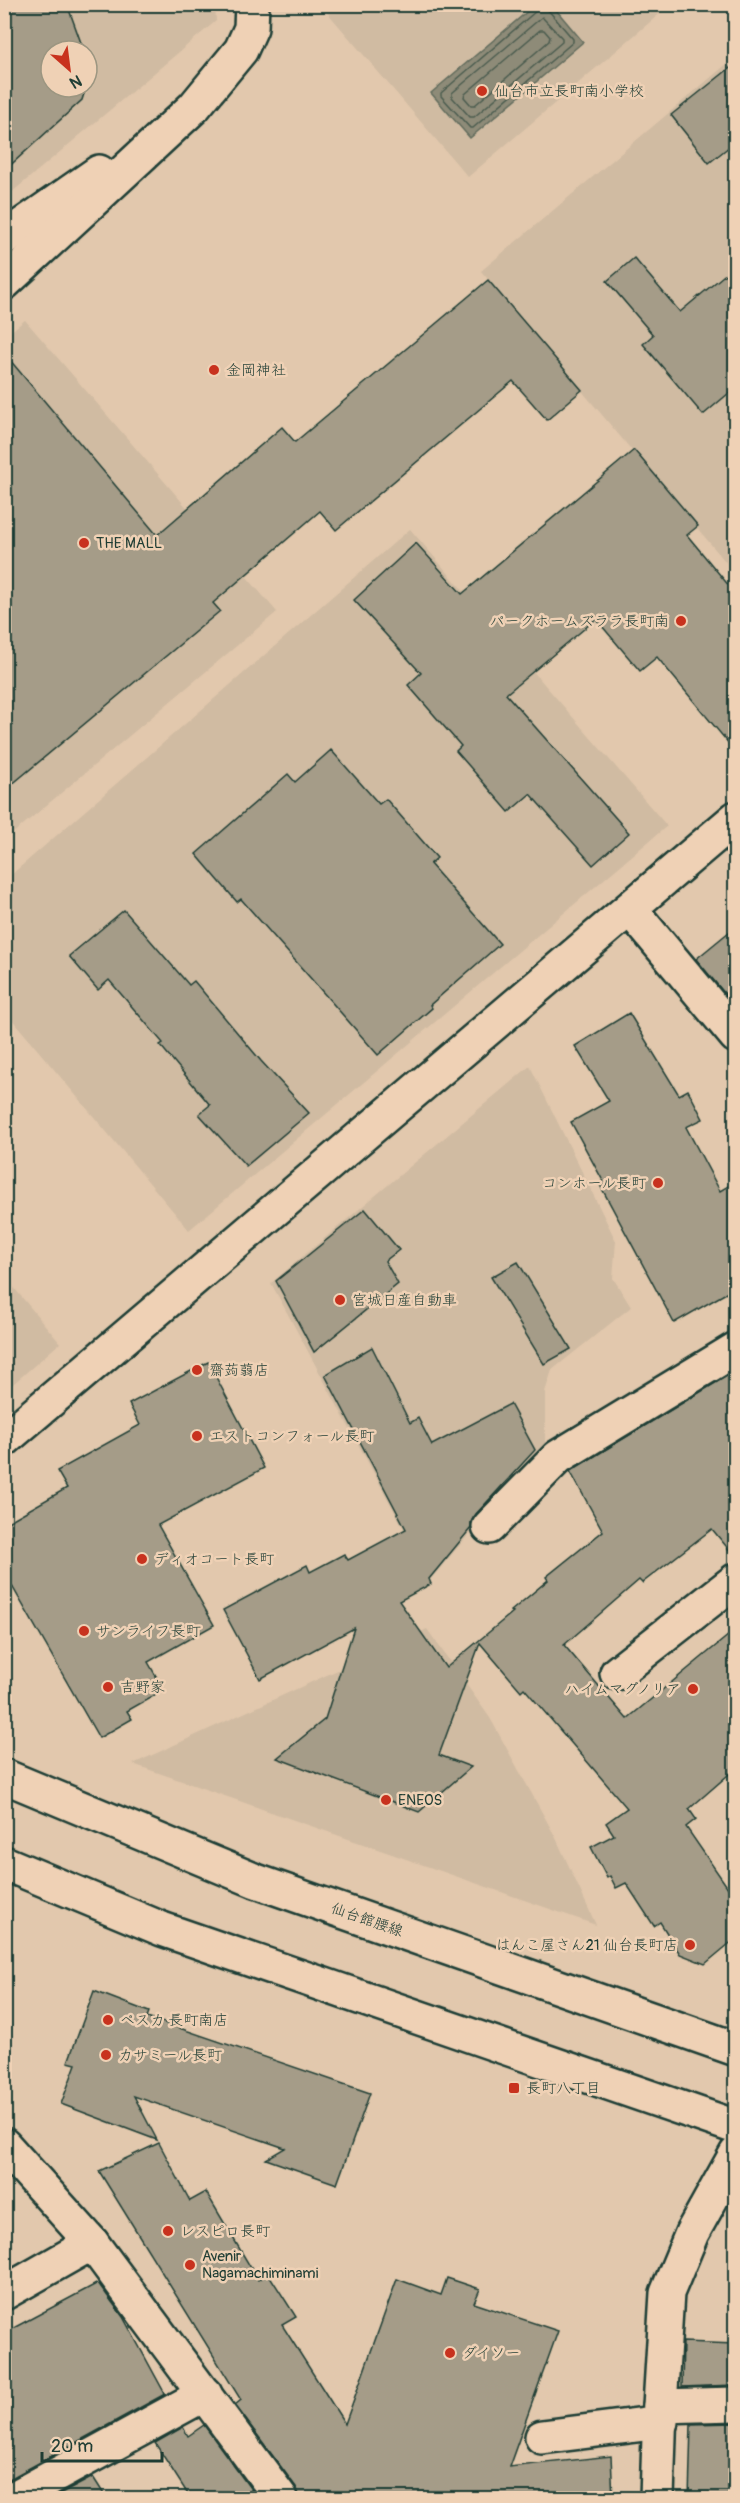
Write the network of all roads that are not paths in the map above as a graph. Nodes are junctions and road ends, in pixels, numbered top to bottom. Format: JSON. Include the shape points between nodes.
{"nodes":[{"id":1,"x":252,"y":4,"type":"edge"},
{"id":2,"x":194,"y":106,"type":"junction"},
{"id":3,"x":4,"y":238,"type":"edge"},
{"id":4,"x":4,"y":283,"type":"edge"},
{"id":5,"x":735,"y":819,"type":"edge"},
{"id":6,"x":630,"y":909,"type":"junction"},
{"id":7,"x":735,"y":1036,"type":"edge"},
{"id":8,"x":735,"y":1348,"type":"edge"},
{"id":9,"x":4,"y":1440,"type":"edge"},
{"id":10,"x":489,"y":1527,"type":"dead end"},
{"id":11,"x":735,"y":1580,"type":"edge"},
{"id":12,"x":617,"y":1673,"type":"dead end"},
{"id":13,"x":4,"y":1776,"type":"edge"},
{"id":14,"x":4,"y":1863,"type":"edge"},
{"id":15,"x":735,"y":2049,"type":"edge"},
{"id":16,"x":735,"y":2127,"type":"edge"},
{"id":17,"x":4,"y":2145,"type":"edge"},
{"id":18,"x":735,"y":2154,"type":"edge"},
{"id":19,"x":92,"y":2243,"type":"junction"},
{"id":20,"x":4,"y":2293,"type":"edge"},
{"id":21,"x":205,"y":2394,"type":"junction"},
{"id":22,"x":735,"y":2404,"type":"edge"},
{"id":23,"x":660,"y":2414,"type":"junction"},
{"id":24,"x":542,"y":2437,"type":"dead end"},
{"id":25,"x":14,"y":2499,"type":"edge"},
{"id":26,"x":281,"y":2499,"type":"edge"},
{"id":27,"x":657,"y":2499,"type":"edge"}],
"edges":[{"from":1,"to":2,"type":"street","via":[[251,28],[241,50]]},
{"from":2,"to":3,"type":"street"},
{"from":2,"to":4,"type":"street"},
{"from":5,"to":6,"type":"street"},
{"from":6,"to":7,"type":"street"},
{"from":6,"to":9,"type":"street"},
{"from":8,"to":10,"type":"street","via":[[558,1457]]},
{"from":11,"to":12,"type":"street"},
{"from":13,"to":15,"type":"street","name":"仙台館腰線","via":[[256,1881]]},
{"from":14,"to":16,"type":"street","via":[[162,1929]]},
{"from":17,"to":19,"type":"street"},
{"from":18,"to":23,"type":"street","via":[[692,2233],[667,2293]]},
{"from":19,"to":20,"type":"street"},
{"from":19,"to":21,"type":"street"},
{"from":21,"to":25,"type":"street"},
{"from":21,"to":26,"type":"street"},
{"from":22,"to":23,"type":"street"},
{"from":23,"to":24,"type":"street"},
{"from":23,"to":27,"type":"street"}]}
